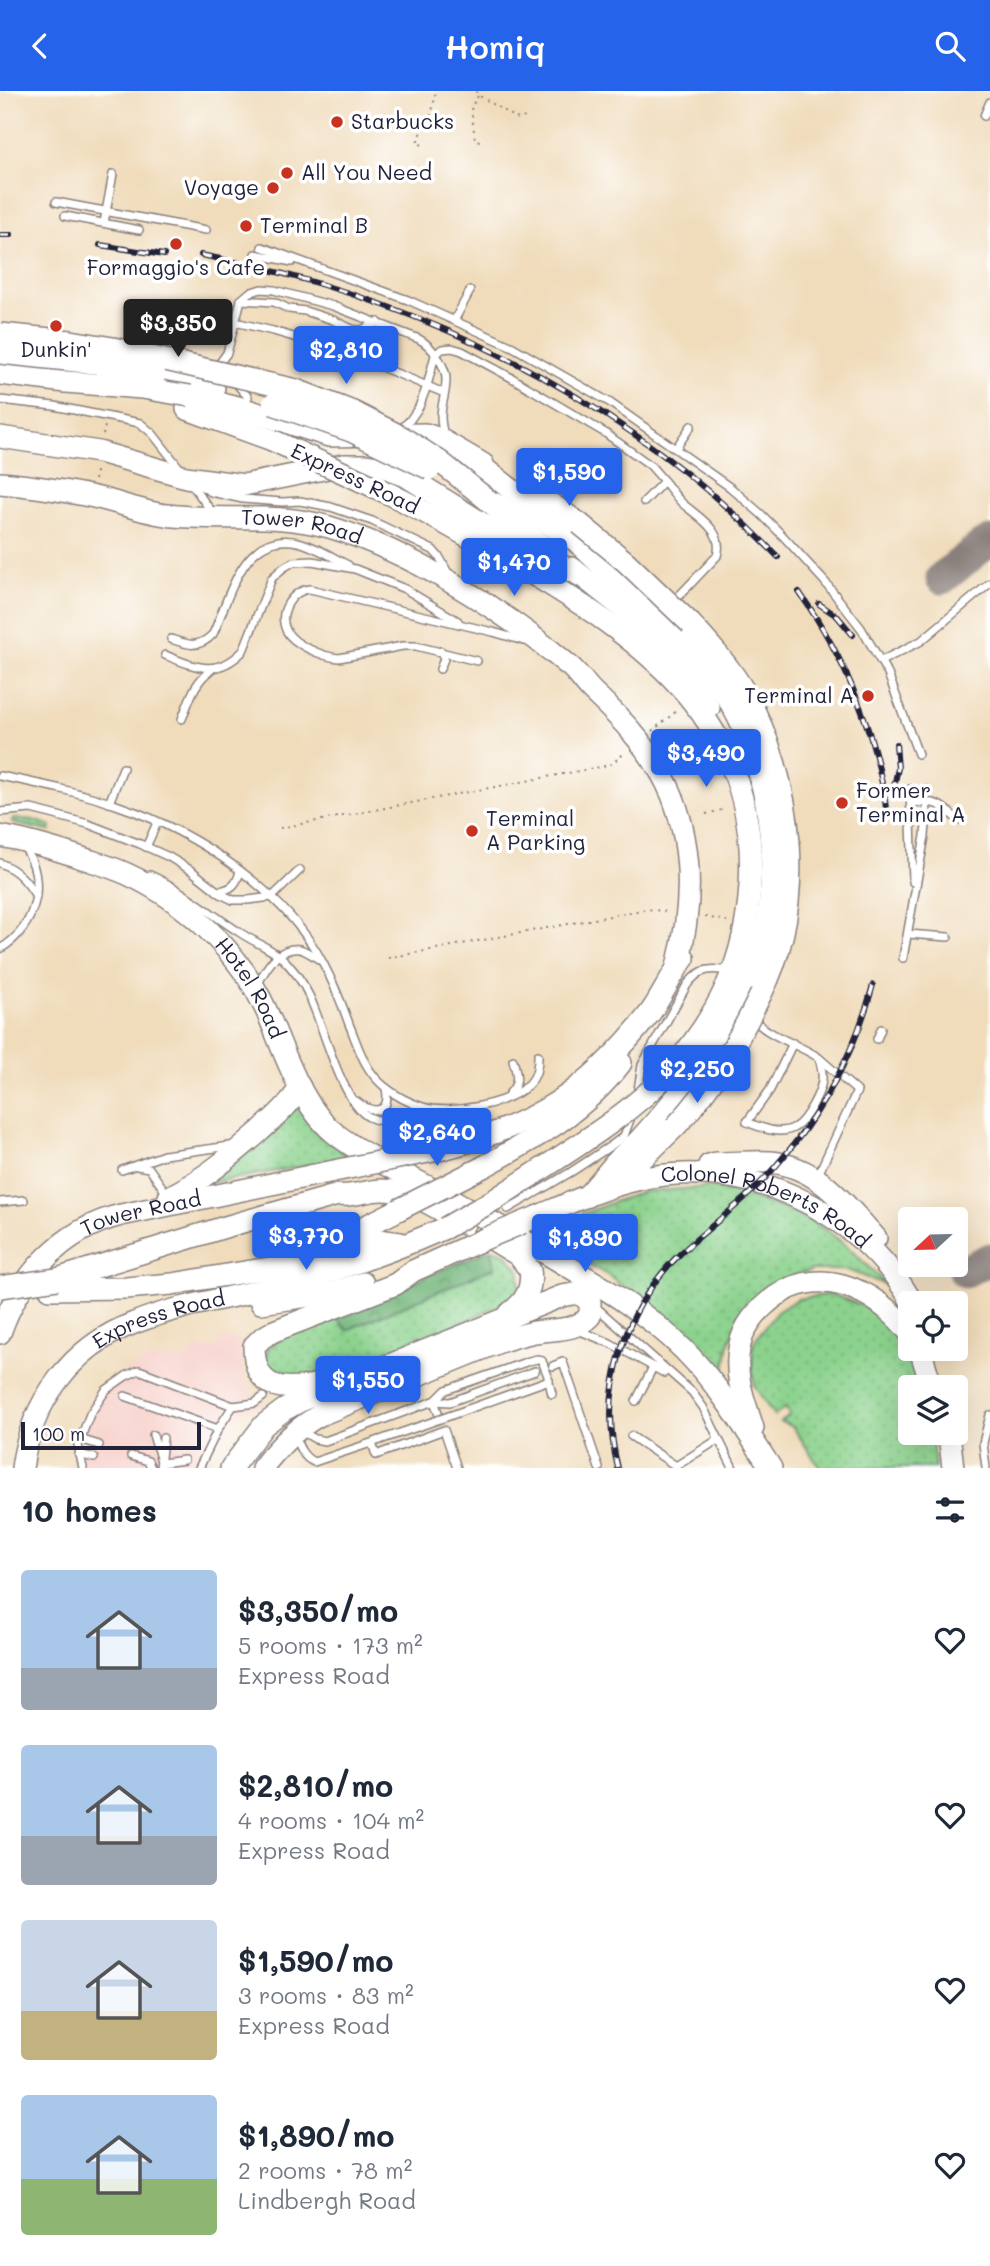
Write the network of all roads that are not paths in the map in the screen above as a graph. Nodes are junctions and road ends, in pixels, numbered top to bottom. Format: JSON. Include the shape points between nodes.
{"nodes":[{"id":1,"x":990,"y":102,"type":"edge"},
{"id":2,"x":984,"y":116,"type":"dead end"},
{"id":3,"x":113,"y":174,"type":"dead end"},
{"id":4,"x":56,"y":202,"type":"dead end"},
{"id":5,"x":106,"y":211,"type":"junction"},
{"id":6,"x":65,"y":216,"type":"dead end"},
{"id":7,"x":104,"y":223,"type":"junction"},
{"id":8,"x":139,"y":230,"type":"dead end"},
{"id":9,"x":206,"y":230,"type":"dead end"},
{"id":10,"x":262,"y":247,"type":"dead end"},
{"id":11,"x":255,"y":254,"type":"dead end"},
{"id":12,"x":306,"y":264,"type":"junction"},
{"id":13,"x":470,"y":291,"type":"dead end"},
{"id":14,"x":303,"y":298,"type":"junction"},
{"id":15,"x":241,"y":300,"type":"junction"},
{"id":16,"x":315,"y":314,"type":"junction"},
{"id":17,"x":455,"y":319,"type":"junction"},
{"id":18,"x":235,"y":322,"type":"junction"},
{"id":19,"x":378,"y":322,"type":"junction"},
{"id":20,"x":0,"y":334,"type":"edge"},
{"id":21,"x":0,"y":353,"type":"edge"},
{"id":22,"x":228,"y":353,"type":"junction"},
{"id":23,"x":435,"y":355,"type":"junction"},
{"id":24,"x":0,"y":374,"type":"edge"},
{"id":25,"x":427,"y":386,"type":"junction"},
{"id":26,"x":444,"y":393,"type":"junction"},
{"id":27,"x":190,"y":396,"type":"junction"},
{"id":28,"x":248,"y":397,"type":"junction"},
{"id":29,"x":0,"y":400,"type":"edge"},
{"id":30,"x":691,"y":426,"type":"dead end"},
{"id":31,"x":393,"y":434,"type":"junction"},
{"id":32,"x":0,"y":437,"type":"edge"},
{"id":33,"x":449,"y":445,"type":"junction"},
{"id":34,"x":676,"y":448,"type":"junction"},
{"id":35,"x":472,"y":459,"type":"junction"},
{"id":36,"x":186,"y":477,"type":"junction"},
{"id":37,"x":664,"y":481,"type":"junction"},
{"id":38,"x":0,"y":483,"type":"edge"},
{"id":39,"x":472,"y":488,"type":"junction"},
{"id":40,"x":645,"y":502,"type":"dead end"},
{"id":41,"x":216,"y":518,"type":"junction"},
{"id":42,"x":355,"y":569,"type":"junction"},
{"id":43,"x":581,"y":576,"type":"junction"},
{"id":44,"x":990,"y":583,"type":"edge"},
{"id":45,"x":457,"y":587,"type":"junction"},
{"id":46,"x":679,"y":596,"type":"junction"},
{"id":47,"x":646,"y":599,"type":"junction"},
{"id":48,"x":465,"y":625,"type":"junction"},
{"id":49,"x":655,"y":628,"type":"junction"},
{"id":50,"x":171,"y":639,"type":"dead end"},
{"id":51,"x":545,"y":647,"type":"junction"},
{"id":52,"x":441,"y":651,"type":"junction"},
{"id":53,"x":165,"y":655,"type":"dead end"},
{"id":54,"x":478,"y":661,"type":"dead end"},
{"id":55,"x":881,"y":661,"type":"junction"},
{"id":56,"x":213,"y":669,"type":"junction"},
{"id":57,"x":440,"y":669,"type":"dead end"},
{"id":58,"x":182,"y":719,"type":"dead end"},
{"id":59,"x":918,"y":754,"type":"dead end"},
{"id":60,"x":123,"y":768,"type":"dead end"},
{"id":61,"x":0,"y":776,"type":"edge"},
{"id":62,"x":910,"y":789,"type":"dead end"},
{"id":63,"x":925,"y":789,"type":"dead end"},
{"id":64,"x":926,"y":801,"type":"junction"},
{"id":65,"x":109,"y":803,"type":"junction"},
{"id":66,"x":911,"y":803,"type":"junction"},
{"id":67,"x":0,"y":812,"type":"edge"},
{"id":68,"x":958,"y":820,"type":"dead end"},
{"id":69,"x":157,"y":823,"type":"junction"},
{"id":70,"x":3,"y":837,"type":"edge"},
{"id":71,"x":146,"y":847,"type":"junction"},
{"id":72,"x":0,"y":863,"type":"edge"},
{"id":73,"x":139,"y":870,"type":"dead end"},
{"id":74,"x":300,"y":870,"type":"dead end"},
{"id":75,"x":240,"y":871,"type":"junction"},
{"id":76,"x":216,"y":891,"type":"junction"},
{"id":77,"x":36,"y":896,"type":"junction"},
{"id":78,"x":272,"y":897,"type":"junction"},
{"id":79,"x":913,"y":897,"type":"junction"},
{"id":80,"x":908,"y":934,"type":"junction"},
{"id":81,"x":948,"y":937,"type":"dead end"},
{"id":82,"x":0,"y":949,"type":"edge"},
{"id":83,"x":278,"y":956,"type":"junction"},
{"id":84,"x":903,"y":958,"type":"dead end"},
{"id":85,"x":322,"y":961,"type":"junction"},
{"id":86,"x":721,"y":970,"type":"dead end"},
{"id":87,"x":257,"y":992,"type":"junction"},
{"id":88,"x":735,"y":1005,"type":"junction"},
{"id":89,"x":881,"y":1029,"type":"dead end"},
{"id":90,"x":633,"y":1032,"type":"junction"},
{"id":91,"x":769,"y":1032,"type":"junction"},
{"id":92,"x":877,"y":1039,"type":"dead end"},
{"id":93,"x":718,"y":1040,"type":"junction"},
{"id":94,"x":793,"y":1043,"type":"junction"},
{"id":95,"x":538,"y":1055,"type":"dead end"},
{"id":96,"x":819,"y":1058,"type":"junction"},
{"id":97,"x":513,"y":1060,"type":"dead end"},
{"id":98,"x":300,"y":1087,"type":"junction"},
{"id":99,"x":386,"y":1088,"type":"junction"},
{"id":100,"x":506,"y":1097,"type":"junction"},
{"id":101,"x":352,"y":1098,"type":"junction"},
{"id":102,"x":445,"y":1110,"type":"junction"},
{"id":103,"x":248,"y":1142,"type":"junction"},
{"id":104,"x":348,"y":1143,"type":"junction"},
{"id":105,"x":133,"y":1166,"type":"junction"},
{"id":106,"x":122,"y":1170,"type":"dead end"},
{"id":107,"x":610,"y":1171,"type":"junction"},
{"id":108,"x":680,"y":1174,"type":"junction"},
{"id":109,"x":817,"y":1177,"type":"junction"},
{"id":110,"x":338,"y":1195,"type":"junction"},
{"id":111,"x":586,"y":1197,"type":"junction"},
{"id":112,"x":24,"y":1200,"type":"dead end"},
{"id":113,"x":176,"y":1200,"type":"junction"},
{"id":114,"x":0,"y":1202,"type":"edge"},
{"id":115,"x":515,"y":1216,"type":"junction"},
{"id":116,"x":406,"y":1244,"type":"junction"},
{"id":117,"x":413,"y":1271,"type":"junction"},
{"id":118,"x":195,"y":1281,"type":"junction"},
{"id":119,"x":53,"y":1284,"type":"junction"},
{"id":120,"x":0,"y":1287,"type":"edge"},
{"id":121,"x":905,"y":1291,"type":"edge"},
{"id":122,"x":907,"y":1291,"type":"edge"},
{"id":123,"x":590,"y":1302,"type":"junction"},
{"id":124,"x":155,"y":1316,"type":"junction"},
{"id":125,"x":898,"y":1319,"type":"edge"},
{"id":126,"x":499,"y":1320,"type":"junction"},
{"id":127,"x":573,"y":1328,"type":"junction"},
{"id":128,"x":0,"y":1333,"type":"edge"},
{"id":129,"x":254,"y":1346,"type":"junction"},
{"id":130,"x":553,"y":1366,"type":"dead end"},
{"id":131,"x":653,"y":1367,"type":"junction"},
{"id":132,"x":535,"y":1371,"type":"dead end"},
{"id":133,"x":362,"y":1374,"type":"junction"},
{"id":134,"x":549,"y":1378,"type":"junction"},
{"id":135,"x":677,"y":1380,"type":"junction"},
{"id":136,"x":552,"y":1394,"type":"dead end"},
{"id":137,"x":125,"y":1396,"type":"dead end"},
{"id":138,"x":263,"y":1397,"type":"junction"},
{"id":139,"x":435,"y":1400,"type":"junction"},
{"id":140,"x":636,"y":1401,"type":"dead end"},
{"id":141,"x":233,"y":1406,"type":"junction"},
{"id":142,"x":278,"y":1414,"type":"junction"},
{"id":143,"x":990,"y":1415,"type":"edge"},
{"id":144,"x":441,"y":1423,"type":"junction"},
{"id":145,"x":218,"y":1429,"type":"junction"},
{"id":146,"x":296,"y":1431,"type":"junction"},
{"id":147,"x":153,"y":1435,"type":"dead end"},
{"id":148,"x":631,"y":1437,"type":"dead end"},
{"id":149,"x":163,"y":1438,"type":"dead end"},
{"id":150,"x":80,"y":1439,"type":"junction"},
{"id":151,"x":719,"y":1439,"type":"junction"},
{"id":152,"x":376,"y":1441,"type":"junction"},
{"id":153,"x":99,"y":1445,"type":"dead end"},
{"id":154,"x":950,"y":1445,"type":"edge"},
{"id":155,"x":79,"y":1454,"type":"junction"},
{"id":156,"x":131,"y":1456,"type":"dead end"},
{"id":157,"x":94,"y":1458,"type":"dead end"},
{"id":158,"x":184,"y":1460,"type":"dead end"},
{"id":159,"x":766,"y":1461,"type":"edge"},
{"id":160,"x":161,"y":1466,"type":"edge"},
{"id":161,"x":22,"y":1468,"type":"edge"},
{"id":162,"x":83,"y":1468,"type":"edge"},
{"id":163,"x":150,"y":1468,"type":"edge"},
{"id":164,"x":199,"y":1468,"type":"edge"},
{"id":165,"x":231,"y":1468,"type":"edge"},
{"id":166,"x":262,"y":1468,"type":"edge"},
{"id":167,"x":457,"y":1468,"type":"edge"},
{"id":168,"x":599,"y":1468,"type":"edge"},
{"id":169,"x":733,"y":1468,"type":"edge"},
{"id":170,"x":953,"y":1468,"type":"edge"},
{"id":171,"x":986,"y":1468,"type":"edge"}],
"edges":[{"from":1,"to":2,"type":"lane"},
{"from":3,"to":5,"type":"lane"},
{"from":4,"to":5,"type":"lane"},
{"from":5,"to":7,"type":"lane"},
{"from":5,"to":9,"type":"lane"},
{"from":6,"to":7,"type":"lane"},
{"from":7,"to":8,"type":"lane"},
{"from":10,"to":12,"type":"lane"},
{"from":11,"to":12,"type":"lane"},
{"from":12,"to":17,"type":"lane"},
{"from":13,"to":17,"type":"lane"},
{"from":14,"to":15,"type":"lane","via":[[261,289]]},
{"from":14,"to":16,"type":"lane"},
{"from":14,"to":19,"type":"lane"},
{"from":15,"to":16,"type":"lane","via":[[274,302]]},
{"from":15,"to":18,"type":"lane"},
{"from":16,"to":19,"type":"lane","via":[[354,330]]},
{"from":17,"to":34,"type":"lane","via":[[572,379]]},
{"from":18,"to":22,"type":"lane"},
{"from":18,"to":25,"type":"lane","via":[[348,353]]},
{"from":19,"to":23,"type":"lane","via":[[419,339]]},
{"from":20,"to":39,"type":"street","bridge":true,"via":[[113,348],[296,390],[402,437]]},
{"from":21,"to":27,"type":"street","bridge":true,"via":[[96,363]]},
{"from":22,"to":27,"type":"lane"},
{"from":22,"to":28,"type":"lane","via":[[233,378]]},
{"from":23,"to":25,"type":"lane"},
{"from":23,"to":26,"type":"lane","via":[[445,374]]},
{"from":23,"to":37,"type":"lane","via":[[447,347],[462,351],[605,433],[650,465]]},
{"from":24,"to":27,"type":"street","name":"Express Road","bridge":true,"via":[[127,393]]},
{"from":25,"to":26,"type":"lane"},
{"from":25,"to":31,"type":"lane","via":[[415,414]]},
{"from":26,"to":33,"type":"lane","via":[[440,417]]},
{"from":27,"to":28,"type":"street"},
{"from":27,"to":31,"type":"street","via":[[329,436]]},
{"from":27,"to":49,"type":"street","name":"Express Road","bridge":true,"via":[[443,522],[595,613]]},
{"from":28,"to":39,"type":"street","bridge":true,"via":[[351,431]]},
{"from":29,"to":36,"type":"lane","via":[[140,423]]},
{"from":30,"to":34,"type":"lane"},
{"from":31,"to":33,"type":"street","via":[[425,434]]},
{"from":32,"to":36,"type":"street","via":[[99,452]]},
{"from":33,"to":35,"type":"street"},
{"from":34,"to":55,"type":"lane","via":[[775,528],[853,618]]},
{"from":35,"to":47,"type":"street"},
{"from":35,"to":107,"type":"street","bridge":true,"via":[[525,486],[580,524],[691,624],[748,698],[766,738],[785,812],[789,844],[785,920],[769,980],[708,1088],[642,1159]]},
{"from":36,"to":41,"type":"lane"},
{"from":36,"to":43,"type":"street","via":[[244,485],[343,465],[385,468]]},
{"from":36,"to":45,"type":"lane","via":[[222,495],[311,502],[365,518],[433,550]]},
{"from":37,"to":40,"type":"lane"},
{"from":37,"to":46,"type":"lane","via":[[713,530],[719,546],[714,560]]},
{"from":38,"to":41,"type":"street","name":"Tower Road","via":[[91,496],[165,515]]},
{"from":39,"to":43,"type":"street"},
{"from":39,"to":47,"type":"lane","via":[[515,506]]},
{"from":41,"to":45,"type":"street","name":"Tower Road","via":[[285,518],[328,526],[399,555]]},
{"from":42,"to":48,"type":"lane","via":[[405,589]]},
{"from":42,"to":50,"type":"lane","via":[[295,541],[275,542],[255,551],[241,568],[207,641],[192,646]]},
{"from":42,"to":56,"type":"lane","via":[[312,562],[293,562],[283,568],[266,589],[243,651]]},
{"from":43,"to":49,"type":"street"},
{"from":44,"to":55,"type":"lane","via":[[921,641]]},
{"from":45,"to":51,"type":"street","name":"Tower Road"},
{"from":46,"to":47,"type":"lane"},
{"from":46,"to":49,"type":"lane"},
{"from":47,"to":49,"type":"street"},
{"from":48,"to":51,"type":"lane"},
{"from":48,"to":52,"type":"lane","via":[[310,589],[301,590],[288,605],[286,631],[331,658],[403,646]]},
{"from":49,"to":88,"type":"street","name":"Express Road","via":[[697,685],[712,714],[746,816],[751,880]]},
{"from":49,"to":88,"type":"street","via":[[677,636],[708,669],[731,705],[765,801],[770,899],[762,942]]},
{"from":51,"to":90,"type":"street","name":"Tower Road","via":[[645,736],[682,828],[693,916],[677,967]]},
{"from":52,"to":54,"type":"lane"},
{"from":52,"to":57,"type":"lane"},
{"from":53,"to":56,"type":"lane"},
{"from":55,"to":59,"type":"lane"},
{"from":56,"to":58,"type":"lane","via":[[194,688]]},
{"from":60,"to":65,"type":"lane"},
{"from":61,"to":65,"type":"lane"},
{"from":62,"to":66,"type":"lane"},
{"from":63,"to":64,"type":"lane"},
{"from":64,"to":66,"type":"lane"},
{"from":64,"to":68,"type":"lane","via":[[937,803]]},
{"from":64,"to":79,"type":"lane","via":[[925,836]]},
{"from":65,"to":69,"type":"lane"},
{"from":66,"to":79,"type":"lane"},
{"from":67,"to":71,"type":"lane","via":[[31,809],[88,824]]},
{"from":69,"to":71,"type":"lane"},
{"from":69,"to":75,"type":"lane"},
{"from":70,"to":77,"type":"lane","via":[[24,848],[31,858]]},
{"from":70,"to":87,"type":"street","name":"Hotel Road","via":[[119,866],[205,927]]},
{"from":71,"to":76,"type":"lane","via":[[169,857]]},
{"from":72,"to":77,"type":"lane","via":[[15,870]]},
{"from":73,"to":83,"type":"lane","via":[[169,883]]},
{"from":74,"to":78,"type":"lane"},
{"from":75,"to":76,"type":"lane","via":[[232,888]]},
{"from":75,"to":78,"type":"lane"},
{"from":76,"to":78,"type":"lane","via":[[233,900]]},
{"from":77,"to":82,"type":"lane","via":[[17,937]]},
{"from":78,"to":85,"type":"lane","via":[[302,929]]},
{"from":79,"to":80,"type":"lane"},
{"from":80,"to":81,"type":"lane"},
{"from":80,"to":84,"type":"lane"},
{"from":83,"to":85,"type":"lane","via":[[292,949],[303,950]]},
{"from":83,"to":87,"type":"lane","via":[[267,965]]},
{"from":83,"to":101,"type":"lane","via":[[302,982]]},
{"from":85,"to":99,"type":"lane","via":[[363,1061]]},
{"from":86,"to":115,"type":"lane","via":[[696,974],[679,997],[642,1065],[624,1136]]},
{"from":87,"to":98,"type":"street","name":"Hotel Road"},
{"from":88,"to":91,"type":"lane"},
{"from":88,"to":93,"type":"street"},
{"from":88,"to":116,"type":"street","name":"Express Road","bridge":true,"via":[[705,1028],[647,1095],[612,1123],[494,1200]]},
{"from":89,"to":92,"type":"lane"},
{"from":90,"to":113,"type":"street","name":"Tower Road","bridge":true,"via":[[574,1091],[493,1135],[438,1150]]},
{"from":90,"to":118,"type":"street","bridge":true,"via":[[623,1061],[597,1093],[519,1147],[350,1234]]},
{"from":91,"to":93,"type":"lane","via":[[743,1030]]},
{"from":91,"to":94,"type":"lane"},
{"from":93,"to":107,"type":"street","via":[[679,1095]]},
{"from":94,"to":96,"type":"lane"},
{"from":94,"to":96,"type":"lane","via":[[770,1090],[747,1122],[782,1131],[797,1127],[820,1091],[823,1071]]},
{"from":95,"to":100,"type":"lane","via":[[530,1083]]},
{"from":96,"to":109,"type":"lane","via":[[857,1091]]},
{"from":97,"to":100,"type":"lane","via":[[518,1080]]},
{"from":98,"to":103,"type":"street","via":[[290,1103]]},
{"from":98,"to":104,"type":"street","name":"Hotel Road","via":[[318,1118]]},
{"from":99,"to":101,"type":"lane","via":[[385,1106],[378,1110]]},
{"from":99,"to":102,"type":"lane","via":[[423,1107]]},
{"from":100,"to":102,"type":"lane"},
{"from":101,"to":102,"type":"lane","via":[[368,1117],[389,1122],[412,1121]]},
{"from":103,"to":105,"type":"lane","via":[[164,1155]]},
{"from":103,"to":113,"type":"street"},
{"from":104,"to":110,"type":"street","via":[[362,1160],[363,1170],[357,1181]]},
{"from":104,"to":159,"type":"street","name":"Hotel Road","via":[[615,1294],[648,1318],[703,1371]]},
{"from":105,"to":106,"type":"lane"},
{"from":105,"to":113,"type":"lane","via":[[149,1168]]},
{"from":107,"to":111,"type":"street"},
{"from":108,"to":109,"type":"street","via":[[716,1163],[766,1162]]},
{"from":108,"to":111,"type":"street","name":"Colonel Roberts Road","via":[[636,1180]]},
{"from":108,"to":121,"type":"street","name":"Colonel Roberts Road","via":[[743,1179],[809,1203],[863,1241]]},
{"from":109,"to":122,"type":"street","via":[[894,1257]]},
{"from":110,"to":119,"type":"street"},
{"from":110,"to":126,"type":"street","via":[[384,1190],[416,1197],[519,1255],[530,1270],[529,1292]]},
{"from":111,"to":115,"type":"street","name":"Colonel Roberts Road"},
{"from":112,"to":114,"type":"lane"},
{"from":113,"to":128,"type":"street","name":"Tower Road","via":[[111,1217],[67,1240],[19,1290]]},
{"from":115,"to":117,"type":"street","name":"Colonel Roberts Road","bridge":true,"via":[[482,1240]]},
{"from":116,"to":118,"type":"street","name":"Express Road","via":[[378,1240],[282,1266]]},
{"from":116,"to":124,"type":"street","name":"Express Road","via":[[308,1279]]},
{"from":117,"to":124,"type":"street","via":[[318,1295]]},
{"from":117,"to":129,"type":"street","via":[[396,1284],[274,1331]]},
{"from":118,"to":119,"type":"street","name":"Express Road","via":[[149,1287]]},
{"from":119,"to":120,"type":"street","bridge":true},
{"from":123,"to":126,"type":"street","via":[[571,1293]]},
{"from":123,"to":127,"type":"street","via":[[590,1316]]},
{"from":123,"to":135,"type":"lane"},
{"from":124,"to":161,"type":"street","name":"Express Road","via":[[106,1336],[64,1371],[36,1416]]},
{"from":125,"to":159,"type":"street","via":[[863,1292],[822,1282],[797,1286],[757,1313],[740,1343],[738,1361],[743,1400]]},
{"from":126,"to":133,"type":"street"},
{"from":127,"to":131,"type":"lane"},
{"from":127,"to":146,"type":"street","via":[[531,1332],[491,1345],[339,1405]]},
{"from":129,"to":133,"type":"street","via":[[259,1371],[275,1387],[311,1386]]},
{"from":129,"to":138,"type":"street","via":[[248,1368]]},
{"from":130,"to":168,"type":"lane","via":[[563,1362]]},
{"from":131,"to":135,"type":"lane"},
{"from":131,"to":140,"type":"lane"},
{"from":132,"to":139,"type":"lane","via":[[450,1402]]},
{"from":133,"to":142,"type":"street"},
{"from":134,"to":136,"type":"lane"},
{"from":134,"to":139,"type":"lane","bridge":true,"via":[[542,1361],[529,1360],[446,1391]]},
{"from":134,"to":152,"type":"lane","bridge":true},
{"from":135,"to":151,"type":"lane","via":[[703,1407]]},
{"from":137,"to":145,"type":"lane","via":[[161,1413]]},
{"from":138,"to":141,"type":"lane"},
{"from":138,"to":142,"type":"street"},
{"from":139,"to":144,"type":"lane"},
{"from":139,"to":146,"type":"lane","via":[[325,1441]]},
{"from":141,"to":145,"type":"lane"},
{"from":141,"to":150,"type":"lane","via":[[139,1370],[106,1390]]},
{"from":142,"to":146,"type":"street"},
{"from":142,"to":165,"type":"street"},
{"from":143,"to":171,"type":"lane","via":[[983,1443]]},
{"from":144,"to":152,"type":"lane","via":[[376,1455]]},
{"from":144,"to":167,"type":"lane"},
{"from":145,"to":164,"type":"lane"},
{"from":146,"to":152,"type":"lane","via":[[299,1447],[314,1462]]},
{"from":146,"to":166,"type":"street"},
{"from":147,"to":160,"type":"lane"},
{"from":148,"to":151,"type":"lane","via":[[676,1466]]},
{"from":149,"to":160,"type":"lane"},
{"from":150,"to":153,"type":"lane"},
{"from":150,"to":155,"type":"lane"},
{"from":151,"to":169,"type":"lane"},
{"from":154,"to":170,"type":"street"},
{"from":155,"to":157,"type":"lane"},
{"from":155,"to":162,"type":"lane"},
{"from":156,"to":163,"type":"lane","via":[[148,1461]]},
{"from":158,"to":160,"type":"lane","via":[[172,1459]]}]}
